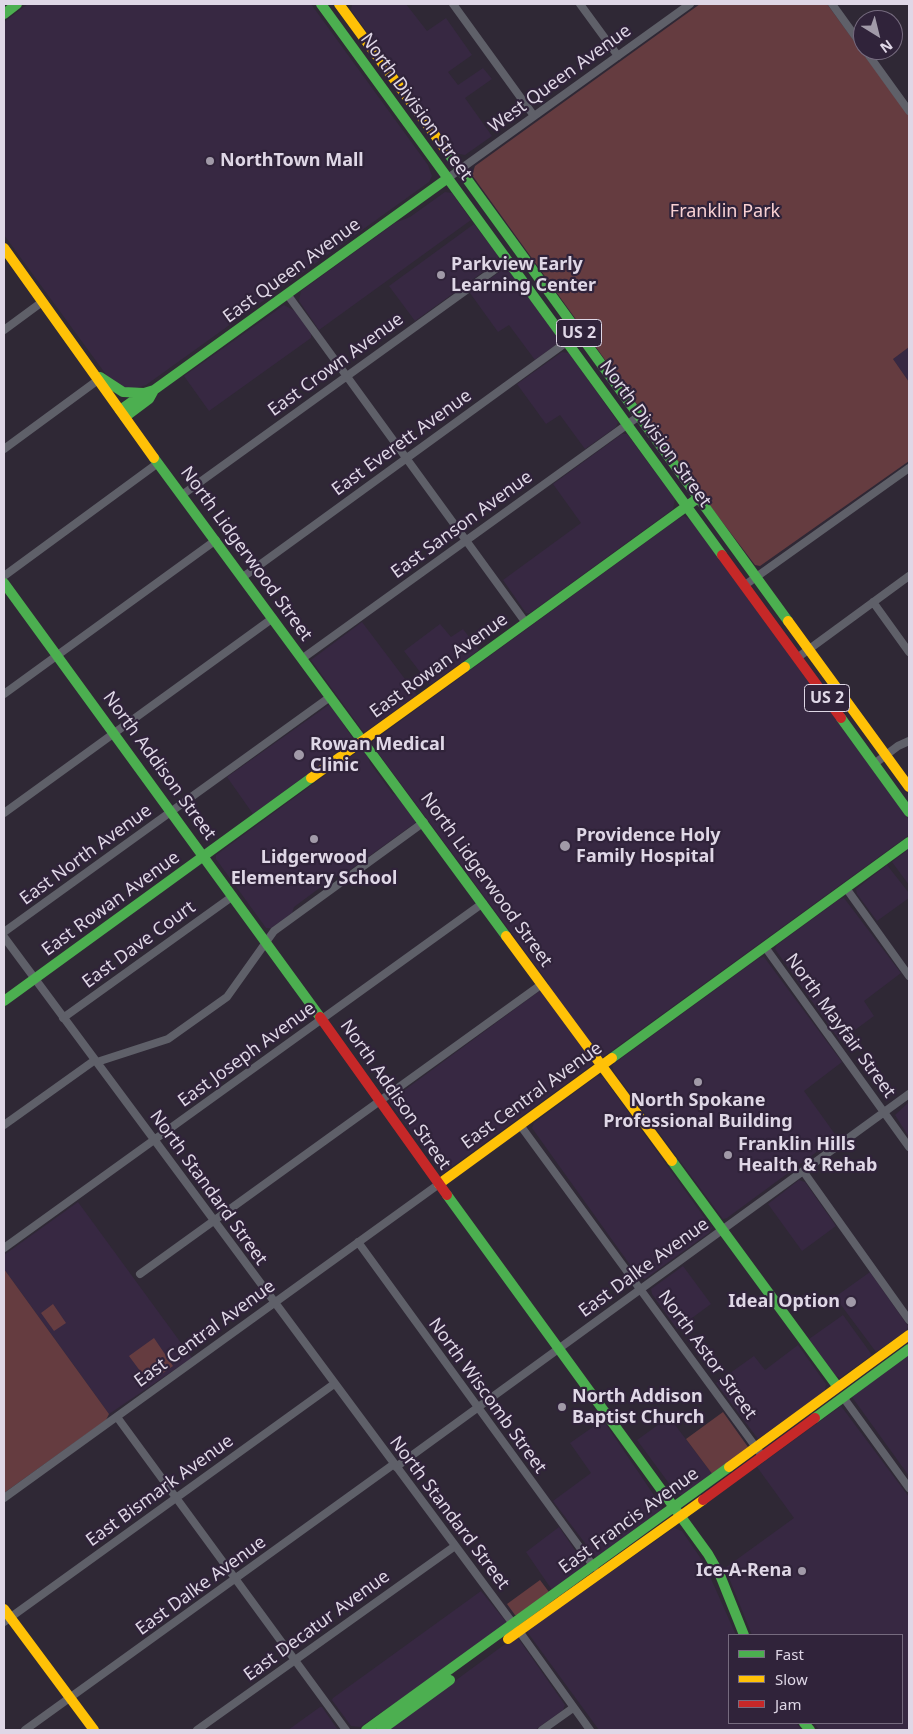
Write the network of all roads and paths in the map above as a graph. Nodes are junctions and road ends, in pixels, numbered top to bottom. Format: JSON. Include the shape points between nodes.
{"nodes":[{"id":1,"x":17,"y":4,"type":"edge"},
{"id":2,"x":321,"y":4,"type":"edge"},
{"id":3,"x":341,"y":4,"type":"edge"},
{"id":4,"x":452,"y":4,"type":"edge"},
{"id":5,"x":580,"y":4,"type":"edge"},
{"id":6,"x":690,"y":4,"type":"edge"},
{"id":7,"x":832,"y":4,"type":"edge"},
{"id":8,"x":4,"y":14,"type":"edge"},
{"id":9,"x":329,"y":15,"type":"junction"},
{"id":10,"x":853,"y":33,"type":"edge"},
{"id":11,"x":618,"y":56,"type":"junction"},
{"id":12,"x":873,"y":60,"type":"edge"},
{"id":13,"x":906,"y":100,"type":"edge"},
{"id":14,"x":909,"y":110,"type":"edge"},
{"id":15,"x":534,"y":116,"type":"junction"},
{"id":16,"x":460,"y":170,"type":"junction"},
{"id":17,"x":448,"y":178,"type":"junction"},
{"id":18,"x":4,"y":248,"type":"edge"},
{"id":19,"x":508,"y":260,"type":"junction"},
{"id":20,"x":287,"y":294,"type":"junction"},
{"id":21,"x":42,"y":302,"type":"junction"},
{"id":22,"x":4,"y":330,"type":"edge"},
{"id":23,"x":579,"y":334,"type":"junction"},
{"id":24,"x":568,"y":342,"type":"junction"},
{"id":25,"x":95,"y":375,"type":"junction"},
{"id":26,"x":347,"y":376,"type":"junction"},
{"id":27,"x":149,"y":392,"type":"junction"},
{"id":28,"x":122,"y":414,"type":"junction"},
{"id":29,"x":639,"y":416,"type":"junction"},
{"id":30,"x":628,"y":424,"type":"junction"},
{"id":31,"x":4,"y":448,"type":"edge"},
{"id":32,"x":407,"y":459,"type":"junction"},
{"id":33,"x":158,"y":463,"type":"junction"},
{"id":34,"x":909,"y":468,"type":"edge"},
{"id":35,"x":182,"y":496,"type":"junction"},
{"id":36,"x":698,"y":498,"type":"junction"},
{"id":37,"x":687,"y":506,"type":"junction"},
{"id":38,"x":216,"y":540,"type":"junction"},
{"id":39,"x":466,"y":540,"type":"junction"},
{"id":40,"x":4,"y":576,"type":"edge"},
{"id":41,"x":909,"y":576,"type":"edge"},
{"id":42,"x":243,"y":577,"type":"junction"},
{"id":43,"x":756,"y":577,"type":"junction"},
{"id":44,"x":4,"y":583,"type":"edge"},
{"id":45,"x":744,"y":585,"type":"junction"},
{"id":46,"x":873,"y":602,"type":"junction"},
{"id":47,"x":273,"y":618,"type":"junction"},
{"id":48,"x":526,"y":623,"type":"junction"},
{"id":49,"x":809,"y":649,"type":"junction"},
{"id":50,"x":909,"y":652,"type":"edge"},
{"id":51,"x":57,"y":656,"type":"junction"},
{"id":52,"x":303,"y":658,"type":"junction"},
{"id":53,"x":797,"y":658,"type":"junction"},
{"id":54,"x":4,"y":694,"type":"edge"},
{"id":55,"x":330,"y":697,"type":"junction"},
{"id":56,"x":114,"y":734,"type":"junction"},
{"id":57,"x":364,"y":741,"type":"junction"},
{"id":58,"x":909,"y":741,"type":"edge"},
{"id":59,"x":886,"y":755,"type":"junction"},
{"id":60,"x":874,"y":764,"type":"junction"},
{"id":61,"x":909,"y":787,"type":"edge"},
{"id":62,"x":172,"y":812,"type":"junction"},
{"id":63,"x":909,"y":812,"type":"edge"},
{"id":64,"x":4,"y":813,"type":"edge"},
{"id":65,"x":424,"y":822,"type":"junction"},
{"id":66,"x":909,"y":842,"type":"edge"},
{"id":67,"x":205,"y":856,"type":"junction"},
{"id":68,"x":846,"y":888,"type":"junction"},
{"id":69,"x":233,"y":896,"type":"junction"},
{"id":70,"x":483,"y":903,"type":"junction"},
{"id":71,"x":4,"y":932,"type":"edge"},
{"id":72,"x":4,"y":937,"type":"edge"},
{"id":73,"x":266,"y":942,"type":"junction"},
{"id":74,"x":764,"y":947,"type":"junction"},
{"id":75,"x":909,"y":976,"type":"edge"},
{"id":76,"x":35,"y":978,"type":"junction"},
{"id":77,"x":542,"y":984,"type":"junction"},
{"id":78,"x":4,"y":1001,"type":"edge"},
{"id":79,"x":63,"y":1018,"type":"junction"},
{"id":80,"x":322,"y":1020,"type":"junction"},
{"id":81,"x":96,"y":1061,"type":"junction"},
{"id":82,"x":602,"y":1065,"type":"junction"},
{"id":83,"x":909,"y":1094,"type":"edge"},
{"id":84,"x":380,"y":1102,"type":"junction"},
{"id":85,"x":884,"y":1112,"type":"junction"},
{"id":86,"x":4,"y":1125,"type":"edge"},
{"id":87,"x":520,"y":1125,"type":"junction"},
{"id":88,"x":154,"y":1140,"type":"junction"},
{"id":89,"x":909,"y":1148,"type":"edge"},
{"id":90,"x":803,"y":1171,"type":"junction"},
{"id":91,"x":439,"y":1184,"type":"junction"},
{"id":92,"x":214,"y":1220,"type":"junction"},
{"id":93,"x":722,"y":1230,"type":"junction"},
{"id":94,"x":358,"y":1242,"type":"junction"},
{"id":95,"x":4,"y":1248,"type":"edge"},
{"id":96,"x":140,"y":1274,"type":"dead end"},
{"id":97,"x":641,"y":1289,"type":"junction"},
{"id":98,"x":275,"y":1303,"type":"junction"},
{"id":99,"x":909,"y":1320,"type":"edge"},
{"id":100,"x":909,"y":1335,"type":"edge"},
{"id":101,"x":558,"y":1349,"type":"junction"},
{"id":102,"x":909,"y":1349,"type":"edge"},
{"id":103,"x":861,"y":1369,"type":"junction"},
{"id":104,"x":334,"y":1384,"type":"junction"},
{"id":105,"x":837,"y":1386,"type":"junction"},
{"id":106,"x":843,"y":1397,"type":"junction"},
{"id":107,"x":477,"y":1408,"type":"junction"},
{"id":108,"x":117,"y":1417,"type":"junction"},
{"id":109,"x":814,"y":1419,"type":"junction"},
{"id":110,"x":756,"y":1448,"type":"junction"},
{"id":111,"x":763,"y":1457,"type":"junction"},
{"id":112,"x":395,"y":1466,"type":"junction"},
{"id":113,"x":909,"y":1488,"type":"edge"},
{"id":114,"x":4,"y":1498,"type":"edge"},
{"id":115,"x":177,"y":1498,"type":"junction"},
{"id":116,"x":678,"y":1513,"type":"junction"},
{"id":117,"x":455,"y":1546,"type":"junction"},
{"id":118,"x":594,"y":1567,"type":"junction"},
{"id":119,"x":236,"y":1580,"type":"junction"},
{"id":120,"x":4,"y":1608,"type":"edge"},
{"id":121,"x":7,"y":1620,"type":"edge"},
{"id":122,"x":517,"y":1628,"type":"junction"},
{"id":123,"x":744,"y":1634,"type":"edge"},
{"id":124,"x":295,"y":1661,"type":"junction"},
{"id":125,"x":71,"y":1697,"type":"junction"},
{"id":126,"x":573,"y":1708,"type":"junction"},
{"id":127,"x":25,"y":1730,"type":"edge"},
{"id":128,"x":94,"y":1730,"type":"edge"},
{"id":129,"x":198,"y":1730,"type":"edge"},
{"id":130,"x":346,"y":1730,"type":"edge"},
{"id":131,"x":366,"y":1730,"type":"edge"},
{"id":132,"x":381,"y":1730,"type":"edge"},
{"id":133,"x":542,"y":1730,"type":"edge"},
{"id":134,"x":590,"y":1730,"type":"edge"}],
"edges":[{"from":1,"to":8,"type":"street"},
{"from":2,"to":9,"type":"street","name":"North Division Street","number":"US 2"},
{"from":3,"to":9,"type":"street"},
{"from":3,"to":16,"type":"street","name":"North Division Street","number":"US 2"},
{"from":4,"to":15,"type":"street"},
{"from":5,"to":11,"type":"street"},
{"from":6,"to":11,"type":"street","name":"West Queen Avenue"},
{"from":7,"to":10,"type":"street"},
{"from":9,"to":17,"type":"street","name":"North Division Street","number":"US 2"},
{"from":11,"to":15,"type":"street","name":"West Queen Avenue"},
{"from":12,"to":13,"type":"street"},
{"from":13,"to":14,"type":"street"},
{"from":15,"to":16,"type":"street","name":"West Queen Avenue"},
{"from":16,"to":17,"type":"street","name":"West Queen Avenue"},
{"from":16,"to":23,"type":"street","name":"North Division Street","number":"US 2"},
{"from":17,"to":19,"type":"street","name":"North Division Street","number":"US 2"},
{"from":17,"to":20,"type":"street","name":"East Queen Avenue"},
{"from":18,"to":21,"type":"street","name":"North Lidgerwood Street"},
{"from":19,"to":24,"type":"street","name":"North Division Street","number":"US 2"},
{"from":19,"to":26,"type":"street","name":"East Crown Avenue"},
{"from":20,"to":26,"type":"street"},
{"from":20,"to":27,"type":"street","name":"East Queen Avenue"},
{"from":21,"to":22,"type":"street"},
{"from":21,"to":25,"type":"street","name":"North Lidgerwood Street"},
{"from":23,"to":24,"type":"street","name":"East Everett Avenue"},
{"from":23,"to":29,"type":"street","name":"North Division Street","number":"US 2"},
{"from":24,"to":30,"type":"street","name":"North Division Street","number":"US 2"},
{"from":24,"to":32,"type":"street","name":"East Everett Avenue"},
{"from":25,"to":27,"type":"street","via":[[122,392]]},
{"from":25,"to":28,"type":"street","name":"North Lidgerwood Street"},
{"from":25,"to":31,"type":"street"},
{"from":26,"to":32,"type":"street"},
{"from":26,"to":35,"type":"street","name":"East Crown Avenue"},
{"from":27,"to":28,"type":"street","name":"East Queen Avenue","via":[[149,399]]},
{"from":28,"to":33,"type":"street","name":"North Lidgerwood Street"},
{"from":29,"to":30,"type":"street","name":"East Sanson Avenue"},
{"from":29,"to":36,"type":"street","name":"North Division Street","number":"US 2"},
{"from":30,"to":37,"type":"street","name":"North Division Street","number":"US 2"},
{"from":30,"to":39,"type":"street","name":"East Sanson Avenue"},
{"from":32,"to":39,"type":"street"},
{"from":32,"to":42,"type":"street","name":"East Everett Avenue"},
{"from":33,"to":35,"type":"street","name":"North Lidgerwood Street"},
{"from":33,"to":40,"type":"street"},
{"from":34,"to":43,"type":"street"},
{"from":35,"to":38,"type":"street","name":"North Lidgerwood Street"},
{"from":36,"to":37,"type":"street","name":"East Rowan Avenue"},
{"from":36,"to":43,"type":"street","name":"North Division Street","number":"US 2"},
{"from":37,"to":45,"type":"street","name":"North Division Street","number":"US 2"},
{"from":37,"to":48,"type":"street","name":"East Rowan Avenue"},
{"from":38,"to":42,"type":"street","name":"North Lidgerwood Street"},
{"from":38,"to":51,"type":"street"},
{"from":39,"to":48,"type":"street"},
{"from":39,"to":52,"type":"street","name":"East Sanson Avenue"},
{"from":41,"to":46,"type":"street"},
{"from":42,"to":47,"type":"street","name":"North Lidgerwood Street"},
{"from":43,"to":45,"type":"street"},
{"from":43,"to":49,"type":"street","name":"North Division Street","number":"US 2"},
{"from":44,"to":51,"type":"street","name":"North Addison Street"},
{"from":45,"to":53,"type":"street","name":"North Division Street","number":"US 2"},
{"from":46,"to":49,"type":"street"},
{"from":46,"to":50,"type":"street"},
{"from":47,"to":52,"type":"street","name":"North Lidgerwood Street"},
{"from":47,"to":56,"type":"street"},
{"from":48,"to":57,"type":"street","name":"East Rowan Avenue"},
{"from":49,"to":53,"type":"street"},
{"from":49,"to":59,"type":"street","name":"North Division Street","number":"US 2"},
{"from":51,"to":54,"type":"street"},
{"from":51,"to":56,"type":"street","name":"North Addison Street"},
{"from":52,"to":55,"type":"street","name":"North Lidgerwood Street"},
{"from":53,"to":60,"type":"street","name":"North Division Street","number":"US 2"},
{"from":55,"to":57,"type":"street","name":"North Lidgerwood Street"},
{"from":55,"to":62,"type":"street","name":"East North Avenue"},
{"from":56,"to":62,"type":"street","name":"North Addison Street"},
{"from":56,"to":64,"type":"street"},
{"from":57,"to":65,"type":"street","name":"North Lidgerwood Street"},
{"from":57,"to":67,"type":"street","name":"East Rowan Avenue"},
{"from":58,"to":59,"type":"street"},
{"from":59,"to":60,"type":"street"},
{"from":59,"to":61,"type":"street","name":"North Division Street","number":"US 2"},
{"from":60,"to":63,"type":"street","name":"North Division Street","number":"US 2"},
{"from":62,"to":67,"type":"street","name":"North Addison Street"},
{"from":62,"to":71,"type":"street","name":"East North Avenue"},
{"from":65,"to":70,"type":"street","name":"North Lidgerwood Street"},
{"from":65,"to":73,"type":"street","via":[[274,931]]},
{"from":66,"to":68,"type":"street","name":"East Central Avenue"},
{"from":67,"to":69,"type":"street","name":"North Addison Street"},
{"from":67,"to":76,"type":"street","name":"East Rowan Avenue"},
{"from":68,"to":74,"type":"street","name":"East Central Avenue"},
{"from":68,"to":75,"type":"street"},
{"from":69,"to":73,"type":"street","name":"North Addison Street"},
{"from":69,"to":79,"type":"street","name":"East Dave Court"},
{"from":70,"to":77,"type":"street","name":"North Lidgerwood Street"},
{"from":70,"to":80,"type":"street","name":"East Joseph Avenue"},
{"from":72,"to":76,"type":"street","name":"North Standard Street"},
{"from":73,"to":80,"type":"street","name":"North Addison Street"},
{"from":73,"to":81,"type":"street","via":[[227,997],[168,1039]]},
{"from":74,"to":82,"type":"street","name":"East Central Avenue"},
{"from":74,"to":85,"type":"street","name":"North Mayfair Street"},
{"from":76,"to":78,"type":"street","name":"East Rowan Avenue"},
{"from":76,"to":79,"type":"street","name":"North Standard Street"},
{"from":77,"to":82,"type":"street","name":"North Lidgerwood Street"},
{"from":77,"to":84,"type":"street"},
{"from":79,"to":81,"type":"street","name":"North Standard Street"},
{"from":80,"to":84,"type":"street","name":"North Addison Street"},
{"from":80,"to":88,"type":"street","name":"East Joseph Avenue"},
{"from":81,"to":86,"type":"street"},
{"from":81,"to":88,"type":"street","name":"North Standard Street"},
{"from":82,"to":87,"type":"street","name":"East Central Avenue"},
{"from":82,"to":93,"type":"street","name":"North Lidgerwood Street"},
{"from":83,"to":85,"type":"street","name":"East Dalke Avenue"},
{"from":84,"to":91,"type":"street","name":"North Addison Street"},
{"from":84,"to":92,"type":"street"},
{"from":85,"to":89,"type":"street","name":"North Mayfair Street"},
{"from":85,"to":90,"type":"street","name":"East Dalke Avenue"},
{"from":87,"to":91,"type":"street","name":"East Central Avenue"},
{"from":87,"to":97,"type":"street","name":"North Astor Street"},
{"from":88,"to":92,"type":"street","name":"North Standard Street"},
{"from":88,"to":95,"type":"street","name":"East Joseph Avenue"},
{"from":90,"to":93,"type":"street","name":"East Dalke Avenue"},
{"from":90,"to":99,"type":"street"},
{"from":91,"to":94,"type":"street","name":"East Central Avenue"},
{"from":91,"to":101,"type":"street","name":"North Addison Street"},
{"from":92,"to":96,"type":"street"},
{"from":92,"to":98,"type":"street","name":"North Standard Street"},
{"from":93,"to":97,"type":"street","name":"East Dalke Avenue"},
{"from":93,"to":105,"type":"street","name":"North Lidgerwood Street"},
{"from":94,"to":98,"type":"street","name":"East Central Avenue"},
{"from":94,"to":107,"type":"street","name":"North Wiscomb Street"},
{"from":97,"to":101,"type":"street","name":"East Dalke Avenue"},
{"from":97,"to":110,"type":"street","name":"North Astor Street"},
{"from":98,"to":104,"type":"street","name":"North Standard Street"},
{"from":98,"to":108,"type":"street","name":"East Central Avenue"},
{"from":100,"to":103,"type":"street","name":"East Francis Avenue"},
{"from":101,"to":107,"type":"street","name":"East Dalke Avenue"},
{"from":101,"to":116,"type":"street","name":"North Addison Street"},
{"from":102,"to":106,"type":"street","name":"East Francis Avenue"},
{"from":103,"to":105,"type":"street","name":"East Francis Avenue"},
{"from":103,"to":106,"type":"street","via":[[847,1384]]},
{"from":104,"to":112,"type":"street","name":"North Standard Street"},
{"from":104,"to":115,"type":"street","name":"East Bismark Avenue"},
{"from":105,"to":109,"type":"street","via":[[834,1396]]},
{"from":105,"to":110,"type":"street","name":"East Francis Avenue"},
{"from":106,"to":109,"type":"street","name":"East Francis Avenue"},
{"from":106,"to":113,"type":"street"},
{"from":107,"to":112,"type":"street","name":"East Dalke Avenue"},
{"from":107,"to":118,"type":"street","name":"North Wiscomb Street"},
{"from":108,"to":114,"type":"street","name":"East Central Avenue"},
{"from":108,"to":115,"type":"street"},
{"from":109,"to":111,"type":"street","name":"East Francis Avenue"},
{"from":110,"to":111,"type":"street","name":"North Astor Street"},
{"from":110,"to":116,"type":"street","name":"East Francis Avenue"},
{"from":111,"to":116,"type":"street","name":"East Francis Avenue"},
{"from":112,"to":117,"type":"street","name":"North Standard Street"},
{"from":112,"to":119,"type":"street","name":"East Dalke Avenue"},
{"from":115,"to":119,"type":"street"},
{"from":115,"to":121,"type":"street","name":"East Bismark Avenue"},
{"from":116,"to":118,"type":"street","name":"East Francis Avenue"},
{"from":116,"to":122,"type":"street","name":"East Francis Avenue"},
{"from":116,"to":123,"type":"street","name":"North Addison Street","via":[[720,1575]]},
{"from":117,"to":122,"type":"street","name":"North Standard Street"},
{"from":117,"to":124,"type":"street","name":"East Decatur Avenue"},
{"from":118,"to":122,"type":"street","name":"East Francis Avenue"},
{"from":119,"to":124,"type":"street"},
{"from":119,"to":125,"type":"street","name":"East Dalke Avenue"},
{"from":120,"to":121,"type":"street"},
{"from":121,"to":125,"type":"street"},
{"from":122,"to":126,"type":"street","name":"North Standard Street"},
{"from":122,"to":131,"type":"street","name":"East Francis Avenue"},
{"from":122,"to":132,"type":"street","name":"East Francis Avenue"},
{"from":124,"to":129,"type":"street","name":"East Decatur Avenue"},
{"from":124,"to":130,"type":"street"},
{"from":125,"to":127,"type":"street","name":"East Dalke Avenue"},
{"from":125,"to":128,"type":"street"},
{"from":126,"to":133,"type":"street"},
{"from":126,"to":134,"type":"street","name":"North Standard Street"}]}
